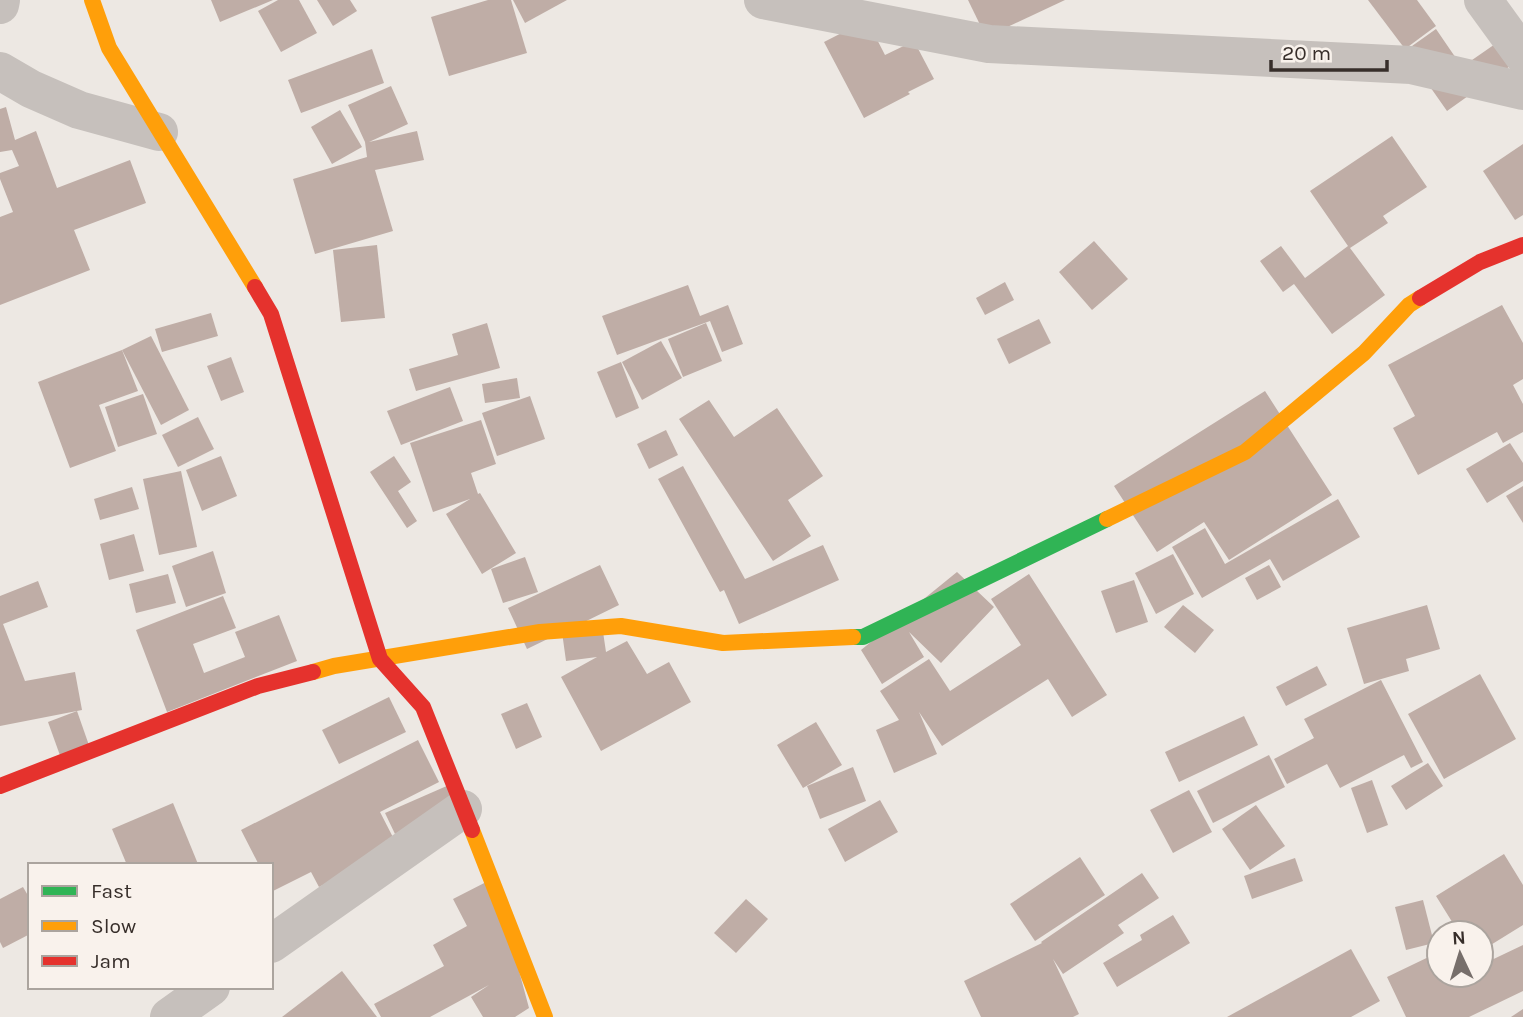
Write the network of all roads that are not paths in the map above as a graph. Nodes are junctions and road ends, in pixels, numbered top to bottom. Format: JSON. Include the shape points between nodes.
{"nodes":[{"id":1,"x":92,"y":0,"type":"edge"},
{"id":2,"x":763,"y":0,"type":"edge"},
{"id":3,"x":1483,"y":0,"type":"edge"},
{"id":4,"x":842,"y":8,"type":"edge"},
{"id":5,"x":1523,"y":55,"type":"edge"},
{"id":6,"x":0,"y":71,"type":"edge"},
{"id":7,"x":1523,"y":91,"type":"edge"},
{"id":8,"x":159,"y":132,"type":"junction"},
{"id":9,"x":1523,"y":245,"type":"edge"},
{"id":10,"x":380,"y":659,"type":"junction"},
{"id":11,"x":0,"y":786,"type":"edge"},
{"id":12,"x":463,"y":809,"type":"junction"},
{"id":13,"x":273,"y":943,"type":"edge"},
{"id":14,"x":208,"y":989,"type":"edge"},
{"id":15,"x":169,"y":1017,"type":"edge"},
{"id":16,"x":545,"y":1017,"type":"edge"}],
"edges":[{"from":1,"to":8,"type":"street","via":[[108,48]]},
{"from":2,"to":4,"type":"street"},
{"from":3,"to":5,"type":"street"},
{"from":4,"to":7,"type":"street","via":[[989,44],[1411,65]]},
{"from":6,"to":8,"type":"street","via":[[79,110]]},
{"from":8,"to":10,"type":"street","via":[[271,314]]},
{"from":9,"to":10,"type":"street","via":[[1480,262],[1409,305],[1364,353],[1245,452],[863,637],[723,643],[621,626],[540,632]]},
{"from":10,"to":11,"type":"street","via":[[258,686]]},
{"from":10,"to":12,"type":"street","via":[[423,707]]},
{"from":12,"to":13,"type":"street"},
{"from":12,"to":16,"type":"street"},
{"from":14,"to":15,"type":"street"}]}
